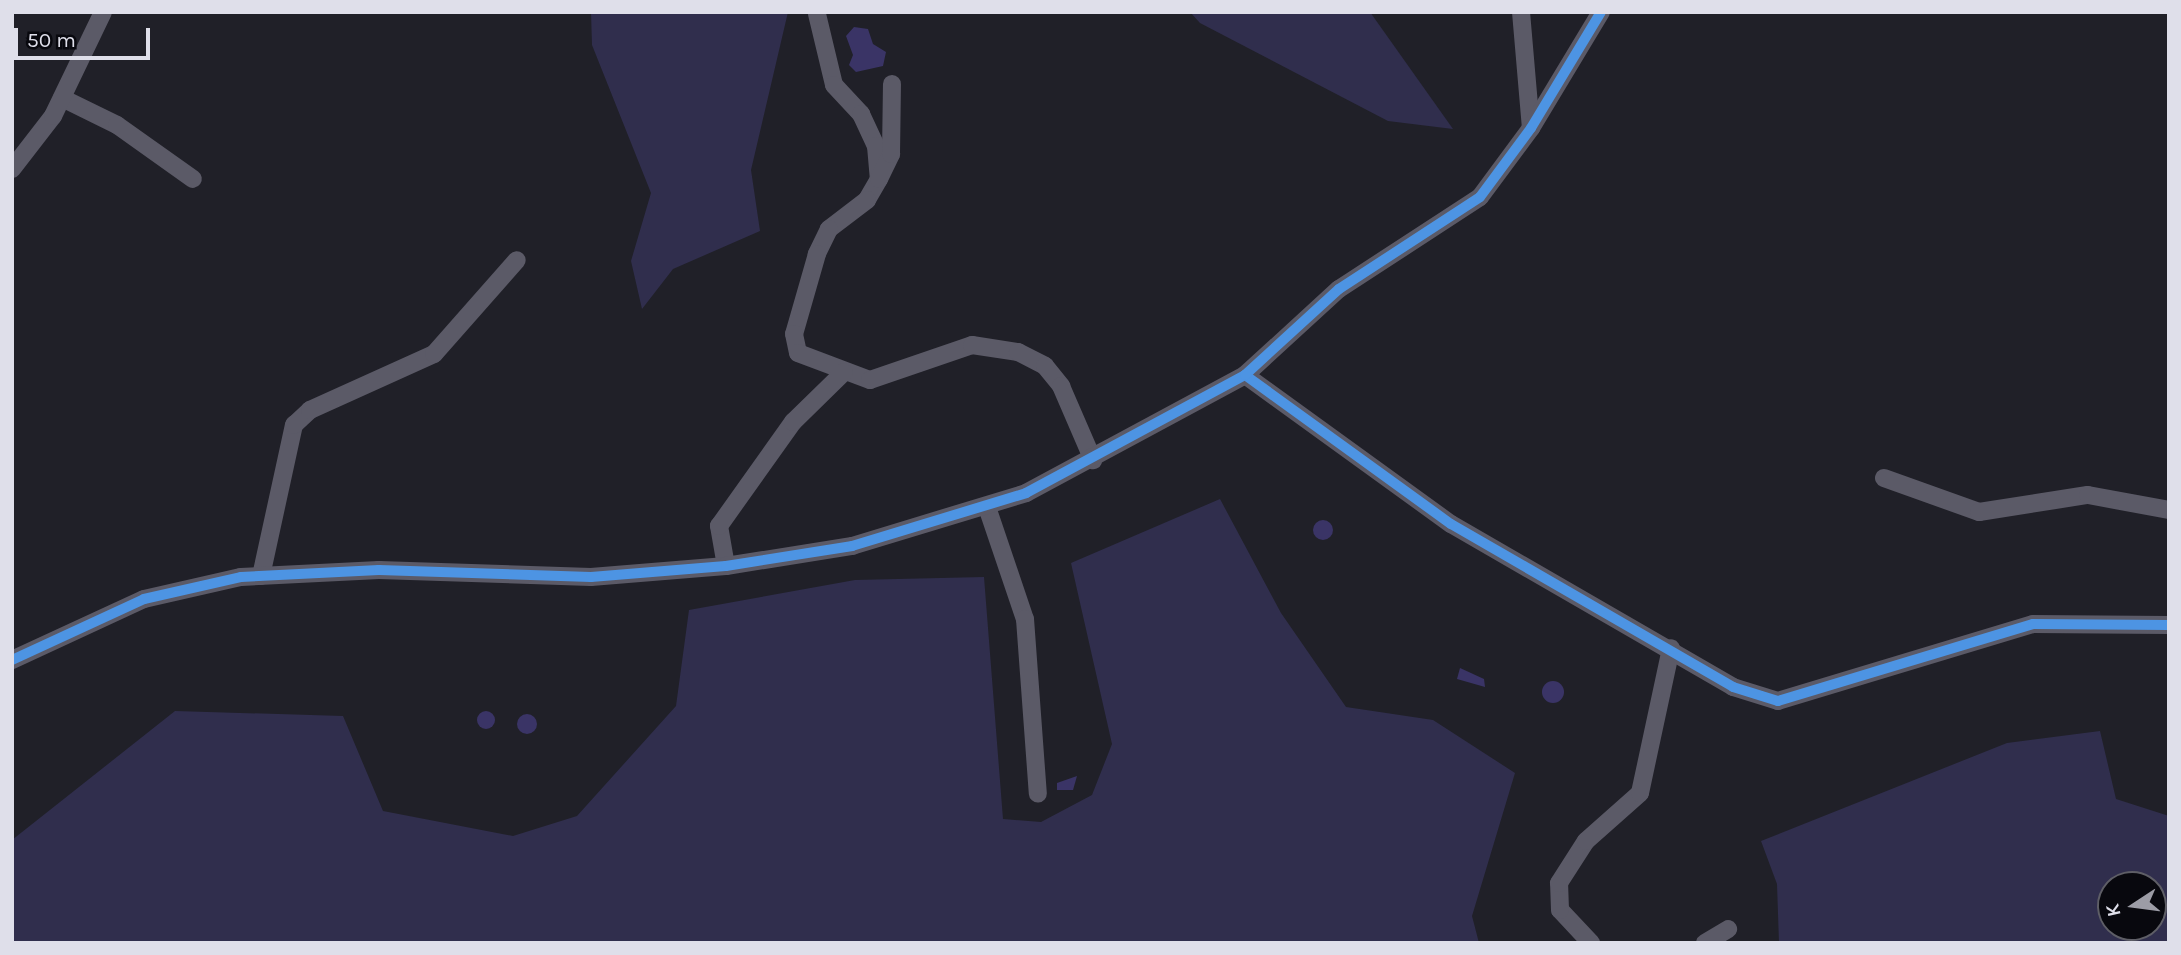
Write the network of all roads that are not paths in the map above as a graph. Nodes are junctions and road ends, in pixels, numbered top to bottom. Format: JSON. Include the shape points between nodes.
{"nodes":[{"id":1,"x":103,"y":12,"type":"edge"},
{"id":2,"x":1521,"y":12,"type":"edge"},
{"id":3,"x":1601,"y":12,"type":"edge"},
{"id":4,"x":817,"y":14,"type":"edge"},
{"id":5,"x":892,"y":84,"type":"dead end"},
{"id":6,"x":62,"y":98,"type":"junction"},
{"id":7,"x":1531,"y":128,"type":"junction"},
{"id":8,"x":16,"y":159,"type":"edge"},
{"id":9,"x":193,"y":179,"type":"dead end"},
{"id":10,"x":879,"y":179,"type":"junction"},
{"id":11,"x":517,"y":260,"type":"dead end"},
{"id":12,"x":844,"y":372,"type":"junction"},
{"id":13,"x":1245,"y":375,"type":"junction"},
{"id":14,"x":1093,"y":460,"type":"junction"},
{"id":15,"x":1884,"y":478,"type":"dead end"},
{"id":16,"x":987,"y":507,"type":"junction"},
{"id":17,"x":2169,"y":510,"type":"edge"},
{"id":18,"x":726,"y":566,"type":"junction"},
{"id":19,"x":261,"y":576,"type":"junction"},
{"id":20,"x":2169,"y":625,"type":"edge"},
{"id":21,"x":1671,"y":648,"type":"junction"},
{"id":22,"x":12,"y":660,"type":"edge"},
{"id":23,"x":1038,"y":794,"type":"dead end"},
{"id":24,"x":1728,"y":929,"type":"dead end"},
{"id":25,"x":1591,"y":943,"type":"edge"},
{"id":26,"x":1705,"y":943,"type":"edge"}],
"edges":[{"from":1,"to":6,"type":"street"},
{"from":2,"to":7,"type":"street"},
{"from":3,"to":7,"type":"street"},
{"from":4,"to":10,"type":"street","via":[[834,85],[861,114],[876,146]]},
{"from":5,"to":10,"type":"street","via":[[891,154]]},
{"from":6,"to":8,"type":"street"},
{"from":6,"to":9,"type":"street","via":[[117,125]]},
{"from":7,"to":13,"type":"street","via":[[1480,197],[1339,289]]},
{"from":10,"to":12,"type":"street","via":[[867,200],[829,229],[794,334],[799,353]]},
{"from":11,"to":19,"type":"street","via":[[435,354],[310,410],[294,425]]},
{"from":12,"to":14,"type":"street","via":[[870,380],[972,345],[1018,352],[1045,366],[1061,386]]},
{"from":12,"to":18,"type":"street","via":[[793,422],[719,526]]},
{"from":13,"to":14,"type":"street"},
{"from":13,"to":21,"type":"street","via":[[1451,524]]},
{"from":14,"to":16,"type":"street"},
{"from":15,"to":17,"type":"street","via":[[1979,512],[2088,495]]},
{"from":16,"to":18,"type":"street","via":[[852,546]]},
{"from":16,"to":23,"type":"street","via":[[1025,619]]},
{"from":18,"to":19,"type":"street","via":[[591,577],[379,570]]},
{"from":19,"to":22,"type":"street","via":[[144,599]]},
{"from":20,"to":21,"type":"street","via":[[2033,624],[1778,701],[1733,687]]},
{"from":21,"to":25,"type":"street","via":[[1640,793],[1586,841],[1559,883],[1560,910]]},
{"from":24,"to":26,"type":"street"}]}
